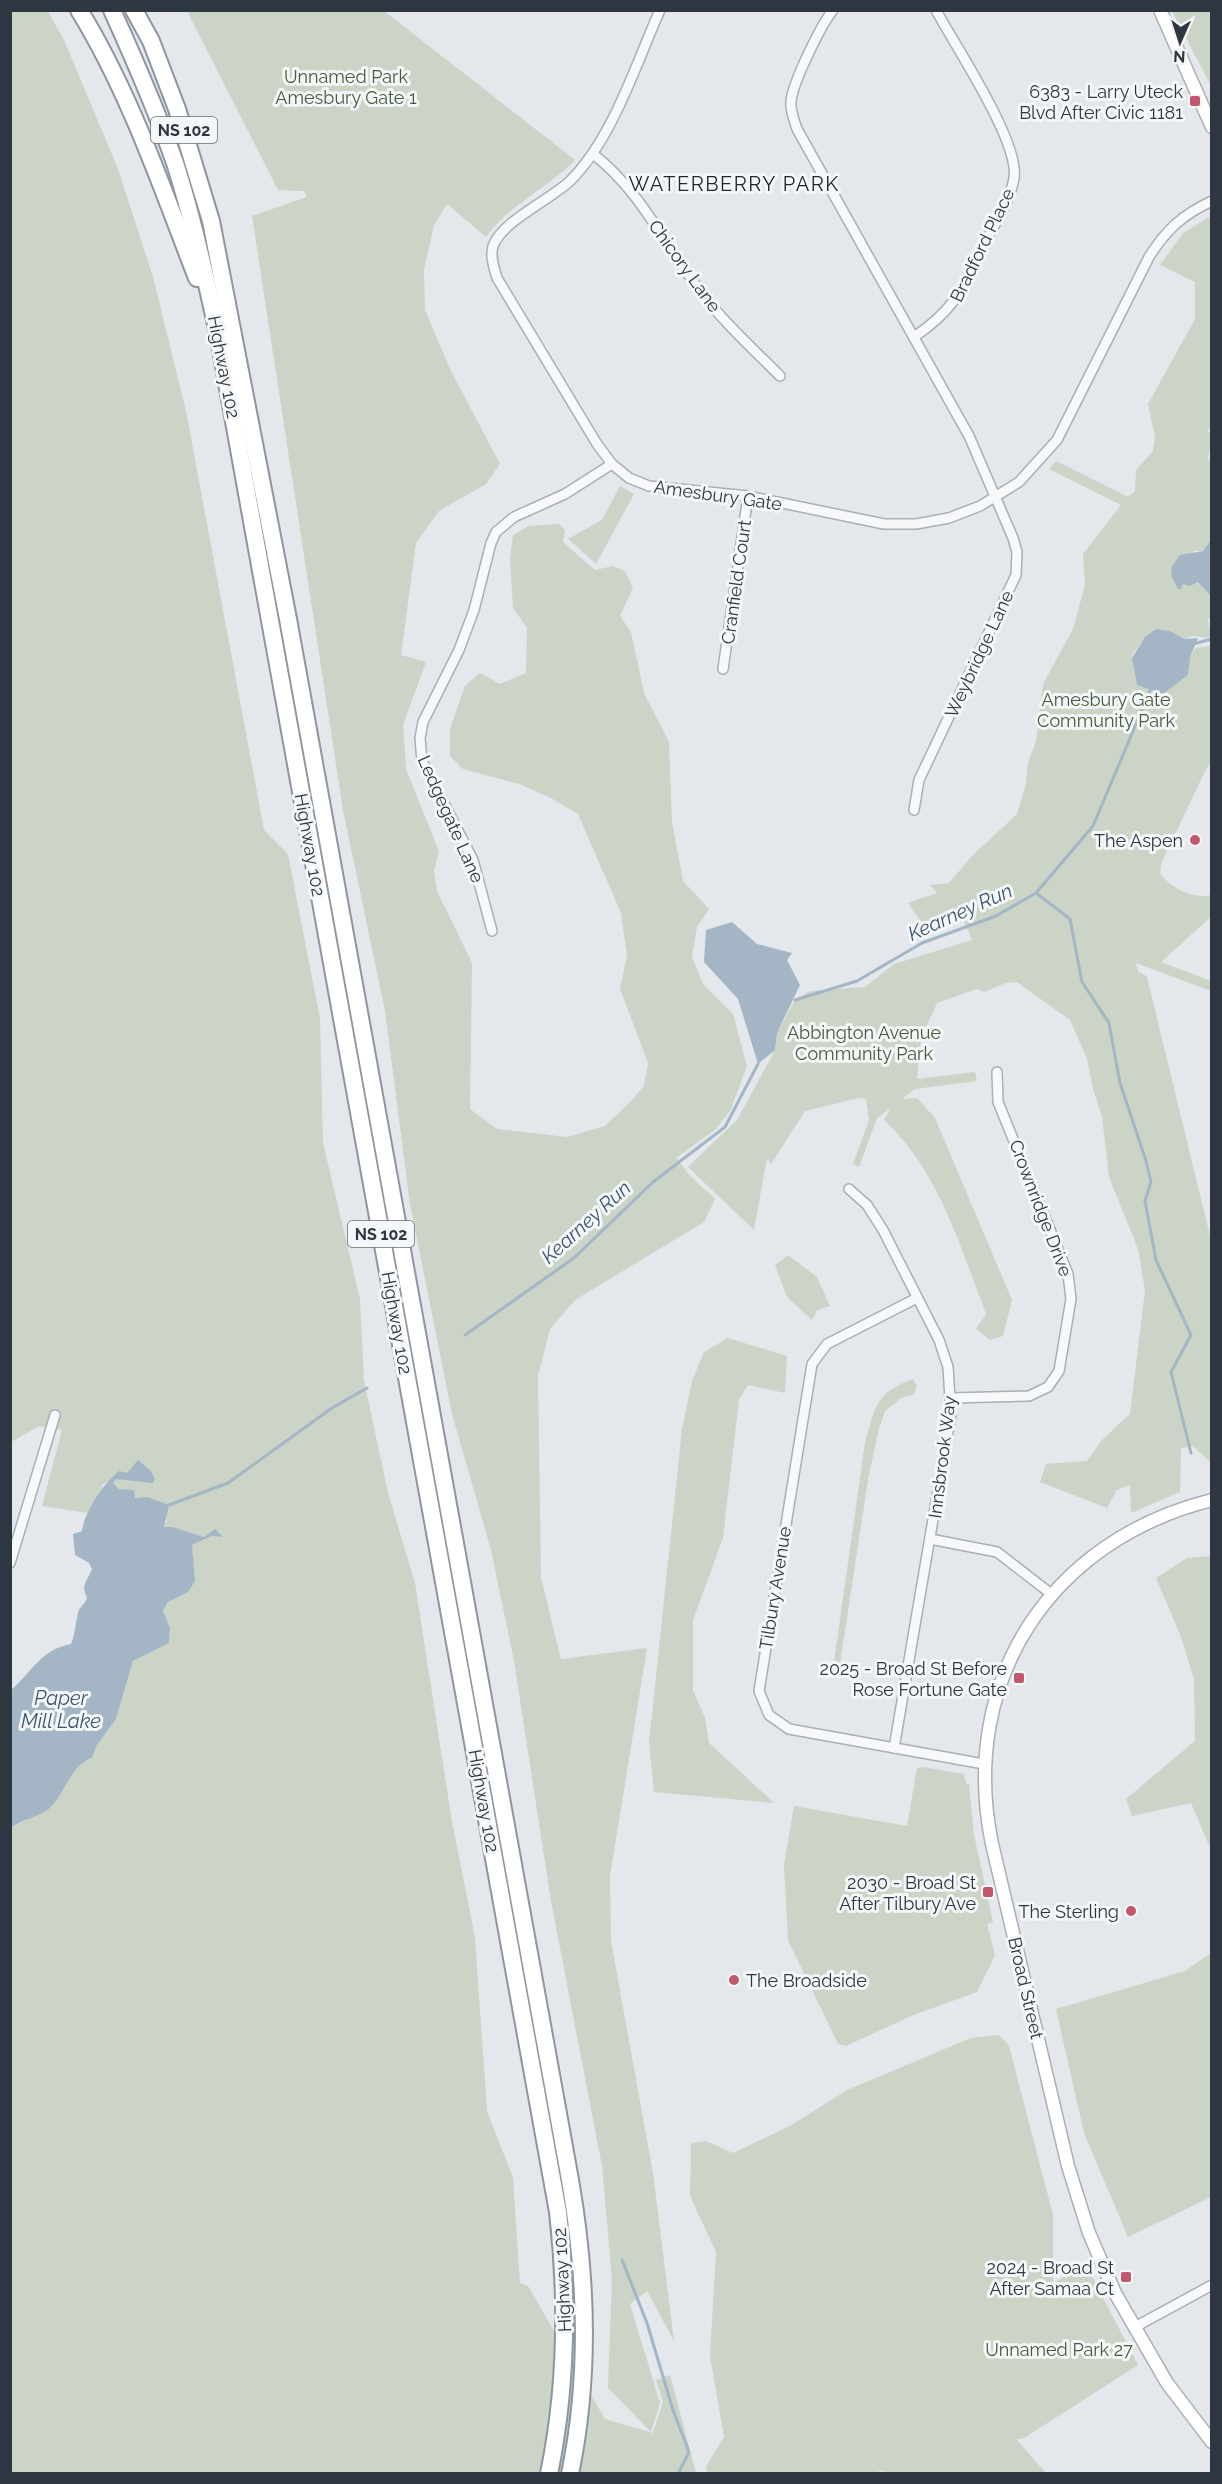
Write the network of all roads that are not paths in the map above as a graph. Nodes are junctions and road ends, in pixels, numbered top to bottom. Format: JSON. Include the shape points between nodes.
{"nodes":[{"id":1,"x":79,"y":10,"type":"edge"},
{"id":2,"x":112,"y":10,"type":"edge"},
{"id":3,"x":134,"y":10,"type":"edge"},
{"id":4,"x":139,"y":10,"type":"edge"},
{"id":5,"x":660,"y":10,"type":"edge"},
{"id":6,"x":833,"y":10,"type":"edge"},
{"id":7,"x":936,"y":10,"type":"edge"},
{"id":8,"x":1160,"y":10,"type":"edge"},
{"id":9,"x":151,"y":41,"type":"junction"},
{"id":10,"x":1212,"y":126,"type":"edge"},
{"id":11,"x":593,"y":154,"type":"junction"},
{"id":12,"x":1212,"y":201,"type":"edge"},
{"id":13,"x":218,"y":333,"type":"junction"},
{"id":14,"x":914,"y":337,"type":"junction"},
{"id":15,"x":780,"y":376,"type":"dead end"},
{"id":16,"x":612,"y":464,"type":"junction"},
{"id":17,"x":748,"y":496,"type":"junction"},
{"id":18,"x":996,"y":497,"type":"junction"},
{"id":19,"x":723,"y":669,"type":"dead end"},
{"id":20,"x":914,"y":810,"type":"dead end"},
{"id":21,"x":492,"y":931,"type":"dead end"},
{"id":22,"x":997,"y":1072,"type":"dead end"},
{"id":23,"x":849,"y":1189,"type":"dead end"},
{"id":24,"x":917,"y":1298,"type":"junction"},
{"id":25,"x":951,"y":1398,"type":"junction"},
{"id":26,"x":55,"y":1415,"type":"dead end"},
{"id":27,"x":1212,"y":1500,"type":"edge"},
{"id":28,"x":930,"y":1539,"type":"junction"},
{"id":29,"x":10,"y":1563,"type":"edge"},
{"id":30,"x":1050,"y":1593,"type":"junction"},
{"id":31,"x":894,"y":1748,"type":"junction"},
{"id":32,"x":984,"y":1764,"type":"junction"},
{"id":33,"x":1212,"y":2285,"type":"edge"},
{"id":34,"x":1136,"y":2327,"type":"junction"},
{"id":35,"x":1212,"y":2442,"type":"edge"},
{"id":36,"x":549,"y":2474,"type":"edge"},
{"id":37,"x":570,"y":2474,"type":"edge"}],
"edges":[{"from":1,"to":13,"type":"highway","via":[[97,40],[148,152]]},
{"from":2,"to":13,"type":"highway","name":"Highway 102","number":"NS 102","via":[[175,164]]},
{"from":3,"to":9,"type":"highway","name":"Highway 102","number":"NS 102"},
{"from":4,"to":9,"type":"highway"},
{"from":5,"to":11,"type":"street","name":"Amesbury Gate"},
{"from":6,"to":14,"type":"street","via":[[795,88],[792,116]]},
{"from":7,"to":14,"type":"street","name":"Bradford Place","via":[[1006,136],[1014,178],[1008,198],[958,297],[938,321]]},
{"from":8,"to":10,"type":"street"},
{"from":9,"to":37,"type":"highway","name":"Highway 102","number":"NS 102","via":[[177,109],[211,221],[288,619],[579,2228],[584,2329],[579,2422]]},
{"from":11,"to":15,"type":"street","name":"Chicory Lane","via":[[613,169],[632,193],[723,319]]},
{"from":11,"to":16,"type":"street","name":"Amesbury Gate","via":[[568,183],[499,234],[492,248],[492,262],[497,278]]},
{"from":12,"to":18,"type":"street","name":"Amesbury Gate","via":[[1193,209],[1166,231],[1149,257],[1057,440],[1019,482]]},
{"from":13,"to":36,"type":"highway","name":"Highway 102","number":"NS 102","via":[[558,2211],[564,2268],[564,2385]]},
{"from":14,"to":18,"type":"street","via":[[969,436]]},
{"from":16,"to":17,"type":"street","name":"Amesbury Gate","via":[[629,478],[649,486]]},
{"from":16,"to":21,"type":"street","name":"Ledgegate Lane","via":[[565,494],[514,517],[496,532],[459,650],[423,722],[422,761],[473,860]]},
{"from":17,"to":18,"type":"street","name":"Amesbury Gate","via":[[884,524],[949,518]]},
{"from":17,"to":19,"type":"street","name":"Cranfield Court"},
{"from":18,"to":20,"type":"street","name":"Weybridge Lane","via":[[1017,552],[1016,575],[920,780]]},
{"from":22,"to":25,"type":"street","name":"Crownridge Drive","via":[[998,1102],[1068,1274],[1071,1299],[1059,1371],[1048,1388],[1029,1396]]},
{"from":23,"to":24,"type":"street","name":"Innsbrook Way","via":[[867,1205],[883,1230]]},
{"from":24,"to":25,"type":"street","name":"Innsbrook Way","via":[[944,1353]]},
{"from":24,"to":31,"type":"street","name":"Tilbury Avenue","via":[[828,1344],[812,1364],[759,1682],[764,1709],[782,1726]]},
{"from":25,"to":28,"type":"street","name":"Innsbrook Way"},
{"from":26,"to":29,"type":"street"},
{"from":27,"to":30,"type":"street","name":"Broad Street","via":[[1161,1515],[1135,1528],[1078,1567]]},
{"from":28,"to":30,"type":"street","via":[[997,1552]]},
{"from":28,"to":31,"type":"street","name":"Innsbrook Way"},
{"from":30,"to":32,"type":"street","name":"Broad Street","via":[[1015,1649],[1004,1677],[994,1706]]},
{"from":31,"to":32,"type":"street","name":"Tilbury Avenue"},
{"from":32,"to":34,"type":"street","name":"Broad Street","via":[[984,1795],[992,1844],[1068,2166],[1089,2233],[1115,2293]]},
{"from":33,"to":34,"type":"street"},
{"from":34,"to":35,"type":"street","name":"Broad Street","via":[[1167,2383]]}]}
